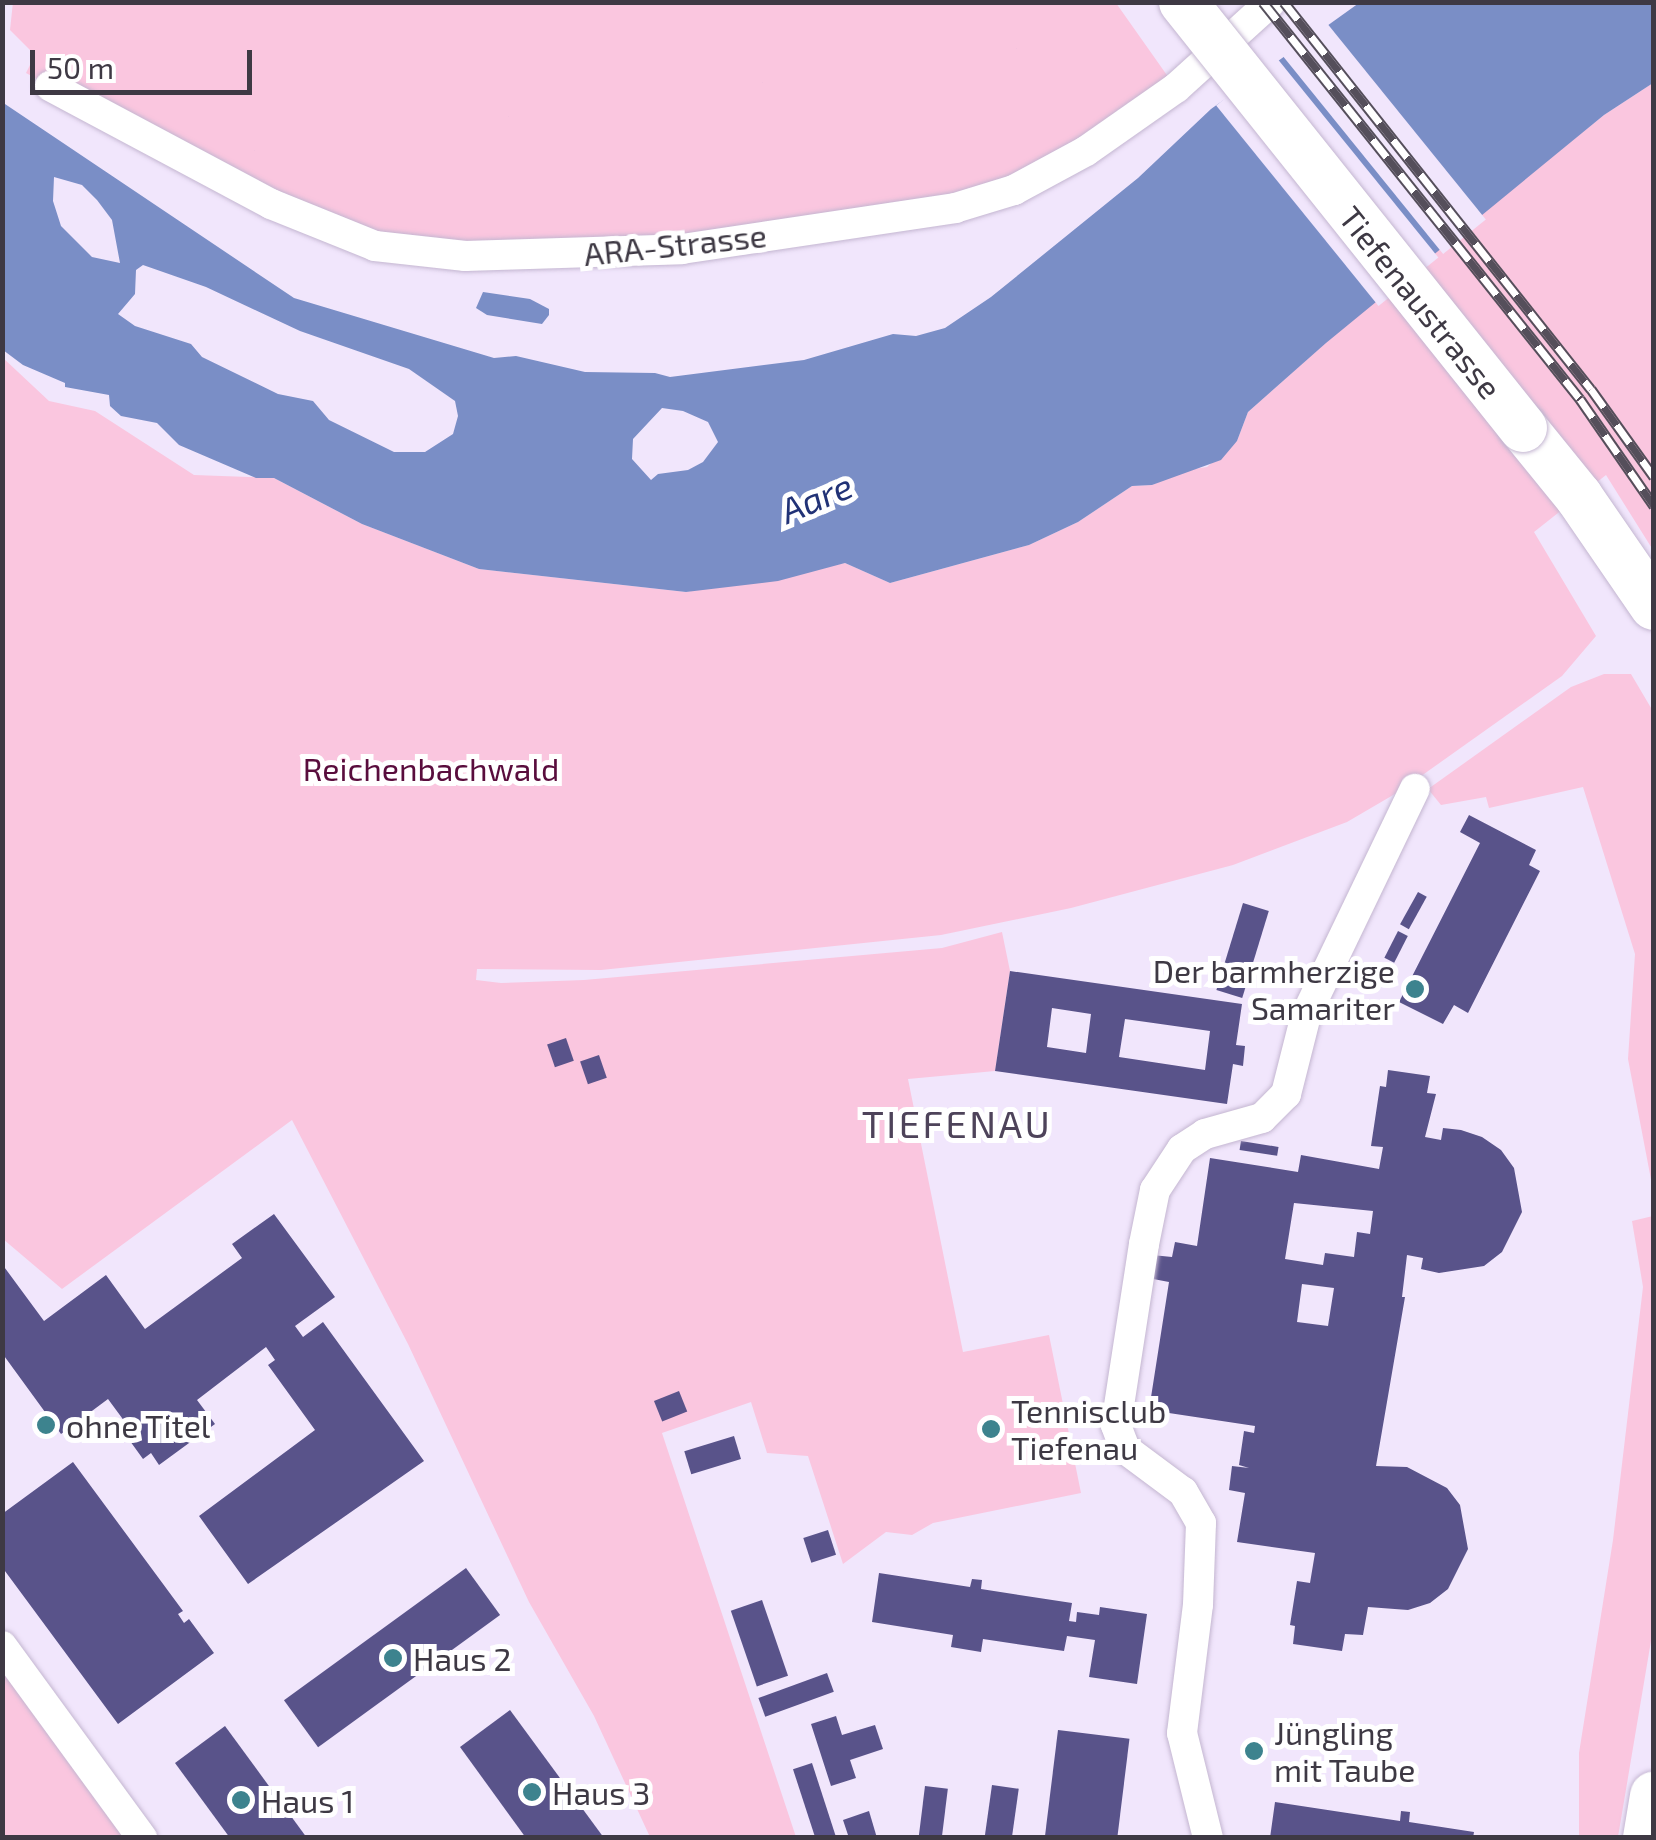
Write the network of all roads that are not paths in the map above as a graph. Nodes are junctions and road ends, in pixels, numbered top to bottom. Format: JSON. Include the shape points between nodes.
{"nodes":[{"id":1,"x":1183,"y":2,"type":"edge"},
{"id":2,"x":1272,"y":2,"type":"edge"},
{"id":3,"x":50,"y":86,"type":"dead end"},
{"id":4,"x":1654,"y":606,"type":"edge"},
{"id":5,"x":1414,"y":788,"type":"dead end"},
{"id":6,"x":2,"y":1646,"type":"edge"},
{"id":7,"x":1654,"y":1796,"type":"edge"},
{"id":8,"x":142,"y":1838,"type":"edge"},
{"id":9,"x":1208,"y":1838,"type":"edge"},
{"id":10,"x":1647,"y":1838,"type":"edge"}],
"edges":[{"from":1,"to":4,"type":"main road","name":"Tiefenaustrasse","bridge":true,"via":[[1579,498]]},
{"from":2,"to":3,"type":"street","name":"ARA-Strasse","via":[[1176,88],[1086,152],[1014,190],[955,208],[682,249],[465,256],[375,246],[270,204]]},
{"from":5,"to":9,"type":"street","via":[[1306,1015],[1286,1094],[1262,1118],[1205,1134],[1182,1148],[1155,1190],[1144,1244],[1116,1424],[1125,1449],[1184,1492],[1202,1523],[1182,1733]]},
{"from":6,"to":8,"type":"street"},
{"from":7,"to":10,"type":"main road"}]}
